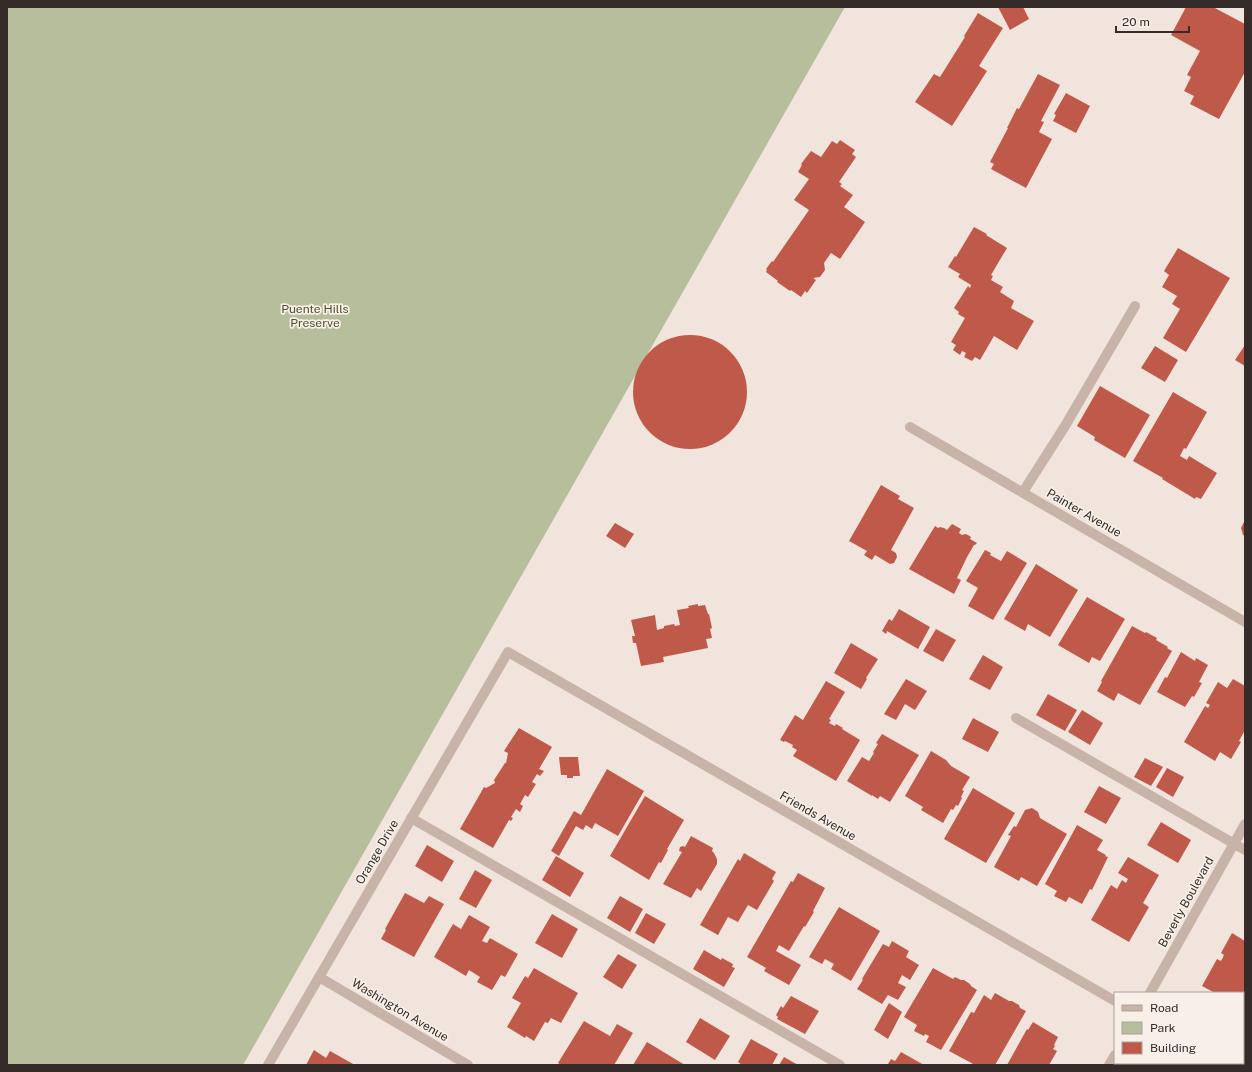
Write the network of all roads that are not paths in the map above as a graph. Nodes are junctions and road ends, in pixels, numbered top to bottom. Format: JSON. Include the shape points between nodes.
{"nodes":[{"id":1,"x":1135,"y":306,"type":"dead end"},
{"id":2,"x":910,"y":427,"type":"dead end"},
{"id":3,"x":1023,"y":492,"type":"junction"},
{"id":4,"x":1245,"y":622,"type":"edge"},
{"id":5,"x":508,"y":652,"type":"joint"},
{"id":6,"x":1016,"y":718,"type":"dead end"},
{"id":7,"x":411,"y":818,"type":"junction"},
{"id":8,"x":1245,"y":824,"type":"edge"},
{"id":9,"x":1234,"y":843,"type":"junction"},
{"id":10,"x":1245,"y":850,"type":"edge"},
{"id":11,"x":320,"y":977,"type":"junction"},
{"id":12,"x":1151,"y":992,"type":"edge"},
{"id":13,"x":1114,"y":1000,"type":"edge"},
{"id":14,"x":268,"y":1065,"type":"edge"},
{"id":15,"x":468,"y":1065,"type":"edge"},
{"id":16,"x":840,"y":1065,"type":"edge"}],
"edges":[{"from":1,"to":3,"type":"street","via":[[1066,426]]},
{"from":2,"to":3,"type":"street","name":"Painter Avenue"},
{"from":3,"to":4,"type":"street","name":"Painter Avenue"},
{"from":5,"to":7,"type":"street","name":"Orange Drive"},
{"from":5,"to":13,"type":"street","name":"Friends Avenue"},
{"from":6,"to":9,"type":"street"},
{"from":7,"to":11,"type":"street","name":"Orange Drive"},
{"from":7,"to":16,"type":"street"},
{"from":8,"to":9,"type":"street","name":"Beverly Boulevard"},
{"from":9,"to":10,"type":"street"},
{"from":9,"to":12,"type":"street","name":"Beverly Boulevard"},
{"from":11,"to":14,"type":"street","name":"Orange Drive"},
{"from":11,"to":15,"type":"street","name":"Washington Avenue"}]}
